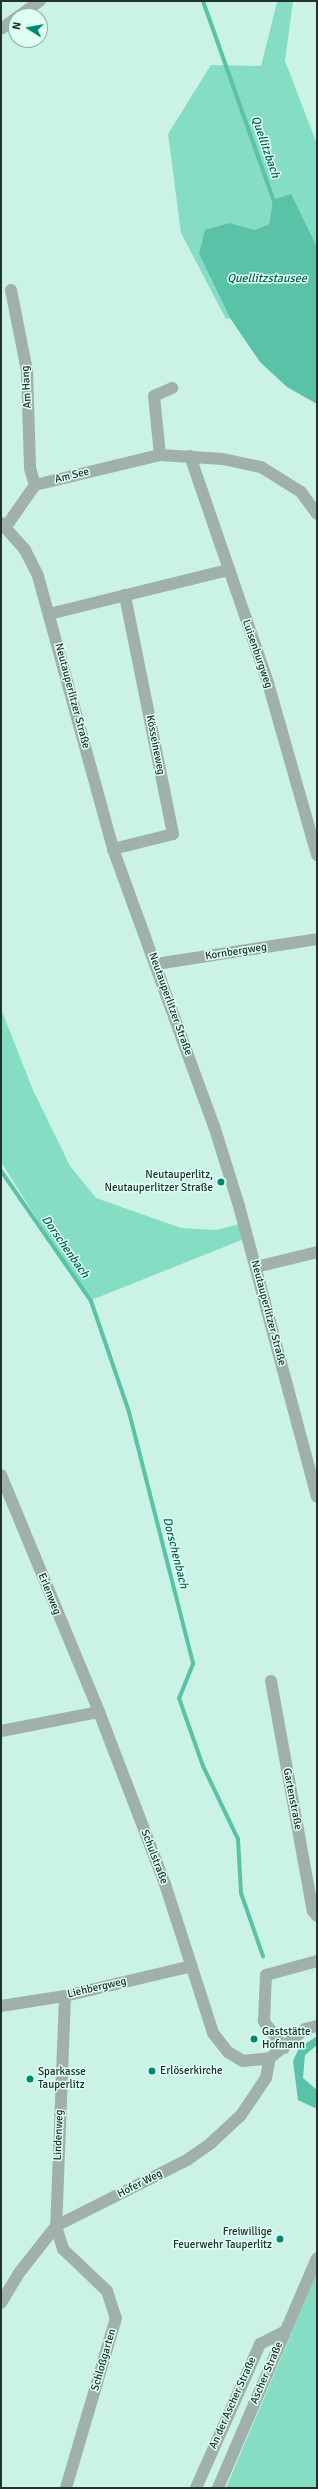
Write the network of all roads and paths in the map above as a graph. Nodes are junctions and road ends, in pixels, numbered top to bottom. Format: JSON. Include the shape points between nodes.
{"nodes":[{"id":1,"x":40,"y":1,"type":"edge"},
{"id":2,"x":30,"y":8,"type":"edge"},
{"id":3,"x":11,"y":290,"type":"dead end"},
{"id":4,"x":172,"y":388,"type":"dead end"},
{"id":5,"x":160,"y":455,"type":"junction"},
{"id":6,"x":190,"y":456,"type":"junction"},
{"id":7,"x":34,"y":486,"type":"junction"},
{"id":8,"x":317,"y":514,"type":"edge"},
{"id":9,"x":3,"y":526,"type":"edge"},
{"id":10,"x":228,"y":570,"type":"junction"},
{"id":11,"x":124,"y":595,"type":"junction"},
{"id":12,"x":49,"y":614,"type":"junction"},
{"id":13,"x":113,"y":849,"type":"junction"},
{"id":14,"x":317,"y":855,"type":"edge"},
{"id":15,"x":317,"y":939,"type":"edge"},
{"id":16,"x":156,"y":964,"type":"junction"},
{"id":17,"x":317,"y":1252,"type":"edge"},
{"id":18,"x":256,"y":1267,"type":"junction"},
{"id":19,"x":1,"y":1475,"type":"edge"},
{"id":20,"x":317,"y":1497,"type":"edge"},
{"id":21,"x":271,"y":1681,"type":"dead end"},
{"id":22,"x":100,"y":1712,"type":"junction"},
{"id":23,"x":1,"y":1731,"type":"edge"},
{"id":24,"x":317,"y":1916,"type":"edge"},
{"id":25,"x":317,"y":1961,"type":"edge"},
{"id":26,"x":192,"y":1966,"type":"junction"},
{"id":27,"x":65,"y":1996,"type":"junction"},
{"id":28,"x":1,"y":2006,"type":"edge"},
{"id":29,"x":317,"y":2026,"type":"edge"},
{"id":30,"x":284,"y":2048,"type":"junction"},
{"id":31,"x":270,"y":2058,"type":"junction"},
{"id":32,"x":56,"y":2226,"type":"junction"},
{"id":33,"x":317,"y":2258,"type":"edge"},
{"id":34,"x":1,"y":2303,"type":"edge"},
{"id":35,"x":284,"y":2331,"type":"junction"},
{"id":36,"x":66,"y":2488,"type":"edge"},
{"id":37,"x":196,"y":2488,"type":"edge"},
{"id":38,"x":218,"y":2488,"type":"edge"}],
"edges":[{"from":1,"to":2,"type":"street"},
{"from":3,"to":7,"type":"street","name":"Am Hang","via":[[27,371],[30,468]]},
{"from":4,"to":5,"type":"street","via":[[154,396]]},
{"from":5,"to":6,"type":"street","name":"Am See"},
{"from":5,"to":7,"type":"street","name":"Am See"},
{"from":6,"to":8,"type":"street","name":"Am See","via":[[260,467],[301,492]]},
{"from":6,"to":10,"type":"street","name":"Luisenburgweg"},
{"from":7,"to":9,"type":"street"},
{"from":9,"to":12,"type":"street","name":"Neutauperlitzer Straße","via":[[25,550],[38,576]]},
{"from":10,"to":11,"type":"street"},
{"from":10,"to":14,"type":"street","name":"Luisenburgweg","via":[[268,683]]},
{"from":11,"to":12,"type":"street"},
{"from":11,"to":13,"type":"street","name":"Kösseineweg","via":[[173,834]]},
{"from":12,"to":13,"type":"street","name":"Neutauperlitzer Straße"},
{"from":13,"to":16,"type":"street","name":"Neutauperlitzer Straße"},
{"from":15,"to":16,"type":"street","name":"Kornbergweg"},
{"from":16,"to":18,"type":"street","name":"Neutauperlitzer Straße","via":[[214,1126]]},
{"from":17,"to":18,"type":"street"},
{"from":18,"to":20,"type":"street","name":"Neutauperlitzer Straße"},
{"from":19,"to":22,"type":"street","name":"Erlenweg"},
{"from":21,"to":24,"type":"street","name":"Gartenstraße","via":[[311,1903]]},
{"from":22,"to":23,"type":"street"},
{"from":22,"to":26,"type":"street","name":"Schulstraße","via":[[165,1884]]},
{"from":25,"to":30,"type":"street","via":[[266,1975],[264,2021]]},
{"from":26,"to":27,"type":"street","name":"Liehbergweg"},
{"from":26,"to":31,"type":"street","name":"Schulstraße","via":[[213,2033],[228,2052],[243,2061]]},
{"from":27,"to":28,"type":"street","name":"Liehbergweg"},
{"from":27,"to":32,"type":"street","name":"Lindenweg"},
{"from":29,"to":30,"type":"street","via":[[305,2028]]},
{"from":30,"to":31,"type":"street"},
{"from":31,"to":32,"type":"street","name":"Hofer Weg","via":[[266,2078],[241,2115],[211,2143],[187,2160]]},
{"from":32,"to":34,"type":"street","name":"Hofer Weg","via":[[19,2273]]},
{"from":32,"to":36,"type":"street","name":"Schloßgarten","via":[[63,2249],[107,2291],[116,2318]]},
{"from":33,"to":35,"type":"street","name":"Ascher Straße"},
{"from":35,"to":37,"type":"street","name":"An der Ascher Straße","via":[[260,2344]]},
{"from":35,"to":38,"type":"street","name":"Ascher Straße"}]}
